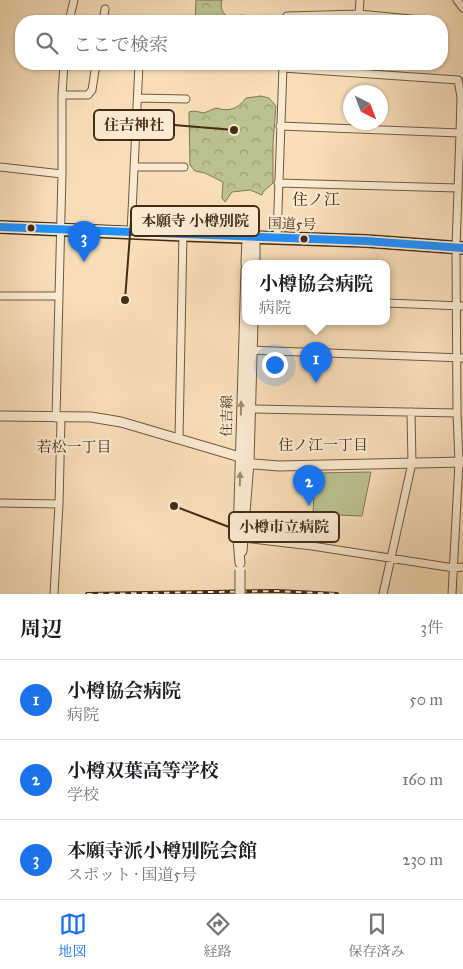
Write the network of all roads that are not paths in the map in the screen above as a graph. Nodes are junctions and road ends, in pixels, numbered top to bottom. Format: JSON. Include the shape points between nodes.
{"nodes":[{"id":1,"x":74,"y":0,"type":"edge"},
{"id":2,"x":360,"y":0,"type":"edge"},
{"id":3,"x":457,"y":0,"type":"edge"},
{"id":4,"x":463,"y":8,"type":"edge"},
{"id":5,"x":105,"y":10,"type":"dead end"},
{"id":6,"x":359,"y":14,"type":"junction"},
{"id":7,"x":71,"y":15,"type":"edge"},
{"id":8,"x":104,"y":15,"type":"edge"},
{"id":9,"x":323,"y":15,"type":"edge"},
{"id":10,"x":370,"y":15,"type":"edge"},
{"id":11,"x":64,"y":70,"type":"edge"},
{"id":12,"x":95,"y":70,"type":"edge"},
{"id":13,"x":139,"y":70,"type":"edge"},
{"id":14,"x":283,"y":70,"type":"edge"},
{"id":15,"x":333,"y":70,"type":"edge"},
{"id":16,"x":62,"y":95,"type":"junction"},
{"id":17,"x":138,"y":98,"type":"junction"},
{"id":18,"x":186,"y":99,"type":"dead end"},
{"id":19,"x":280,"y":126,"type":"junction"},
{"id":20,"x":461,"y":133,"type":"edge"},
{"id":21,"x":135,"y":166,"type":"junction"},
{"id":22,"x":0,"y":167,"type":"edge"},
{"id":23,"x":184,"y":168,"type":"dead end"},
{"id":24,"x":62,"y":174,"type":"junction"},
{"id":25,"x":278,"y":183,"type":"junction"},
{"id":26,"x":458,"y":188,"type":"junction"},
{"id":27,"x":0,"y":227,"type":"edge"},
{"id":28,"x":60,"y":230,"type":"junction"},
{"id":29,"x":131,"y":233,"type":"junction"},
{"id":30,"x":183,"y":235,"type":"junction"},
{"id":31,"x":251,"y":238,"type":"junction"},
{"id":32,"x":277,"y":238,"type":"junction"},
{"id":33,"x":459,"y":248,"type":"edge"},
{"id":34,"x":247,"y":260,"type":"edge"},
{"id":35,"x":254,"y":260,"type":"edge"},
{"id":36,"x":0,"y":296,"type":"edge"},
{"id":37,"x":59,"y":296,"type":"junction"},
{"id":38,"x":390,"y":303,"type":"edge"},
{"id":39,"x":460,"y":306,"type":"edge"},
{"id":40,"x":247,"y":325,"type":"edge"},
{"id":41,"x":252,"y":325,"type":"edge"},
{"id":42,"x":248,"y":350,"type":"junction"},
{"id":43,"x":460,"y":358,"type":"edge"},
{"id":44,"x":251,"y":410,"type":"junction"},
{"id":45,"x":411,"y":412,"type":"junction"},
{"id":46,"x":457,"y":413,"type":"junction"},
{"id":47,"x":0,"y":416,"type":"edge"},
{"id":48,"x":59,"y":418,"type":"junction"},
{"id":49,"x":178,"y":438,"type":"junction"},
{"id":50,"x":240,"y":457,"type":"junction"},
{"id":51,"x":249,"y":462,"type":"junction"},
{"id":52,"x":461,"y":462,"type":"edge"},
{"id":53,"x":412,"y":463,"type":"junction"},
{"id":54,"x":0,"y":503,"type":"edge"},
{"id":55,"x":59,"y":504,"type":"junction"},
{"id":56,"x":244,"y":538,"type":"junction"},
{"id":57,"x":391,"y":558,"type":"junction"},
{"id":58,"x":240,"y":566,"type":"junction"},
{"id":59,"x":454,"y":568,"type":"junction"},
{"id":60,"x":463,"y":568,"type":"edge"},
{"id":61,"x":54,"y":594,"type":"edge"},
{"id":62,"x":240,"y":594,"type":"edge"},
{"id":63,"x":383,"y":594,"type":"edge"},
{"id":64,"x":452,"y":594,"type":"edge"}],
"edges":[{"from":1,"to":7,"type":"street"},
{"from":2,"to":6,"type":"street"},
{"from":3,"to":4,"type":"street"},
{"from":5,"to":8,"type":"street"},
{"from":6,"to":9,"type":"street"},
{"from":6,"to":10,"type":"street"},
{"from":11,"to":16,"type":"street"},
{"from":12,"to":16,"type":"street","via":[[88,95]]},
{"from":13,"to":17,"type":"street"},
{"from":14,"to":19,"type":"street"},
{"from":15,"to":20,"type":"street","via":[[458,80]]},
{"from":16,"to":24,"type":"street"},
{"from":17,"to":18,"type":"street"},
{"from":17,"to":21,"type":"street"},
{"from":19,"to":20,"type":"street"},
{"from":19,"to":25,"type":"street"},
{"from":20,"to":26,"type":"street"},
{"from":21,"to":23,"type":"street"},
{"from":21,"to":29,"type":"street"},
{"from":22,"to":24,"type":"street"},
{"from":24,"to":28,"type":"street"},
{"from":25,"to":26,"type":"street"},
{"from":25,"to":32,"type":"street"},
{"from":26,"to":33,"type":"street"},
{"from":27,"to":28,"type":"highway","name":"国道5号"},
{"from":28,"to":29,"type":"highway","name":"国道5号"},
{"from":28,"to":37,"type":"street"},
{"from":29,"to":30,"type":"highway","name":"国道5号"},
{"from":30,"to":31,"type":"highway","name":"国道5号"},
{"from":30,"to":49,"type":"street"},
{"from":31,"to":32,"type":"highway","name":"国道5号"},
{"from":31,"to":34,"type":"street"},
{"from":31,"to":35,"type":"street"},
{"from":32,"to":33,"type":"highway","name":"国道5号","via":[[366,240]]},
{"from":33,"to":39,"type":"street"},
{"from":36,"to":37,"type":"street"},
{"from":37,"to":48,"type":"street"},
{"from":38,"to":39,"type":"street"},
{"from":39,"to":43,"type":"street"},
{"from":40,"to":42,"type":"street","name":"住吉線"},
{"from":41,"to":42,"type":"street","name":"住吉線"},
{"from":42,"to":43,"type":"street"},
{"from":42,"to":44,"type":"street","name":"住吉線"},
{"from":50,"to":42,"type":"street","name":"住吉線","one_way":true},
{"from":43,"to":46,"type":"street"},
{"from":44,"to":45,"type":"street"},
{"from":44,"to":51,"type":"street","name":"住吉線"},
{"from":45,"to":46,"type":"street"},
{"from":45,"to":53,"type":"street"},
{"from":46,"to":52,"type":"street"},
{"from":47,"to":48,"type":"street"},
{"from":48,"to":49,"type":"street","via":[[91,417],[121,422]]},
{"from":48,"to":55,"type":"street"},
{"from":49,"to":50,"type":"street"},
{"from":50,"to":51,"type":"street"},
{"from":58,"to":50,"type":"street","name":"住吉線","one_way":true},
{"from":51,"to":53,"type":"street","via":[[279,466]]},
{"from":51,"to":56,"type":"street","name":"住吉線"},
{"from":52,"to":53,"type":"street"},
{"from":52,"to":59,"type":"street"},
{"from":53,"to":57,"type":"street"},
{"from":54,"to":55,"type":"street"},
{"from":55,"to":61,"type":"street"},
{"from":56,"to":57,"type":"street"},
{"from":56,"to":58,"type":"street","name":"住吉線"},
{"from":57,"to":59,"type":"street"},
{"from":57,"to":63,"type":"street"},
{"from":58,"to":62,"type":"street","name":"住吉線","bridge":true},
{"from":59,"to":60,"type":"street"},
{"from":59,"to":64,"type":"street"}]}
